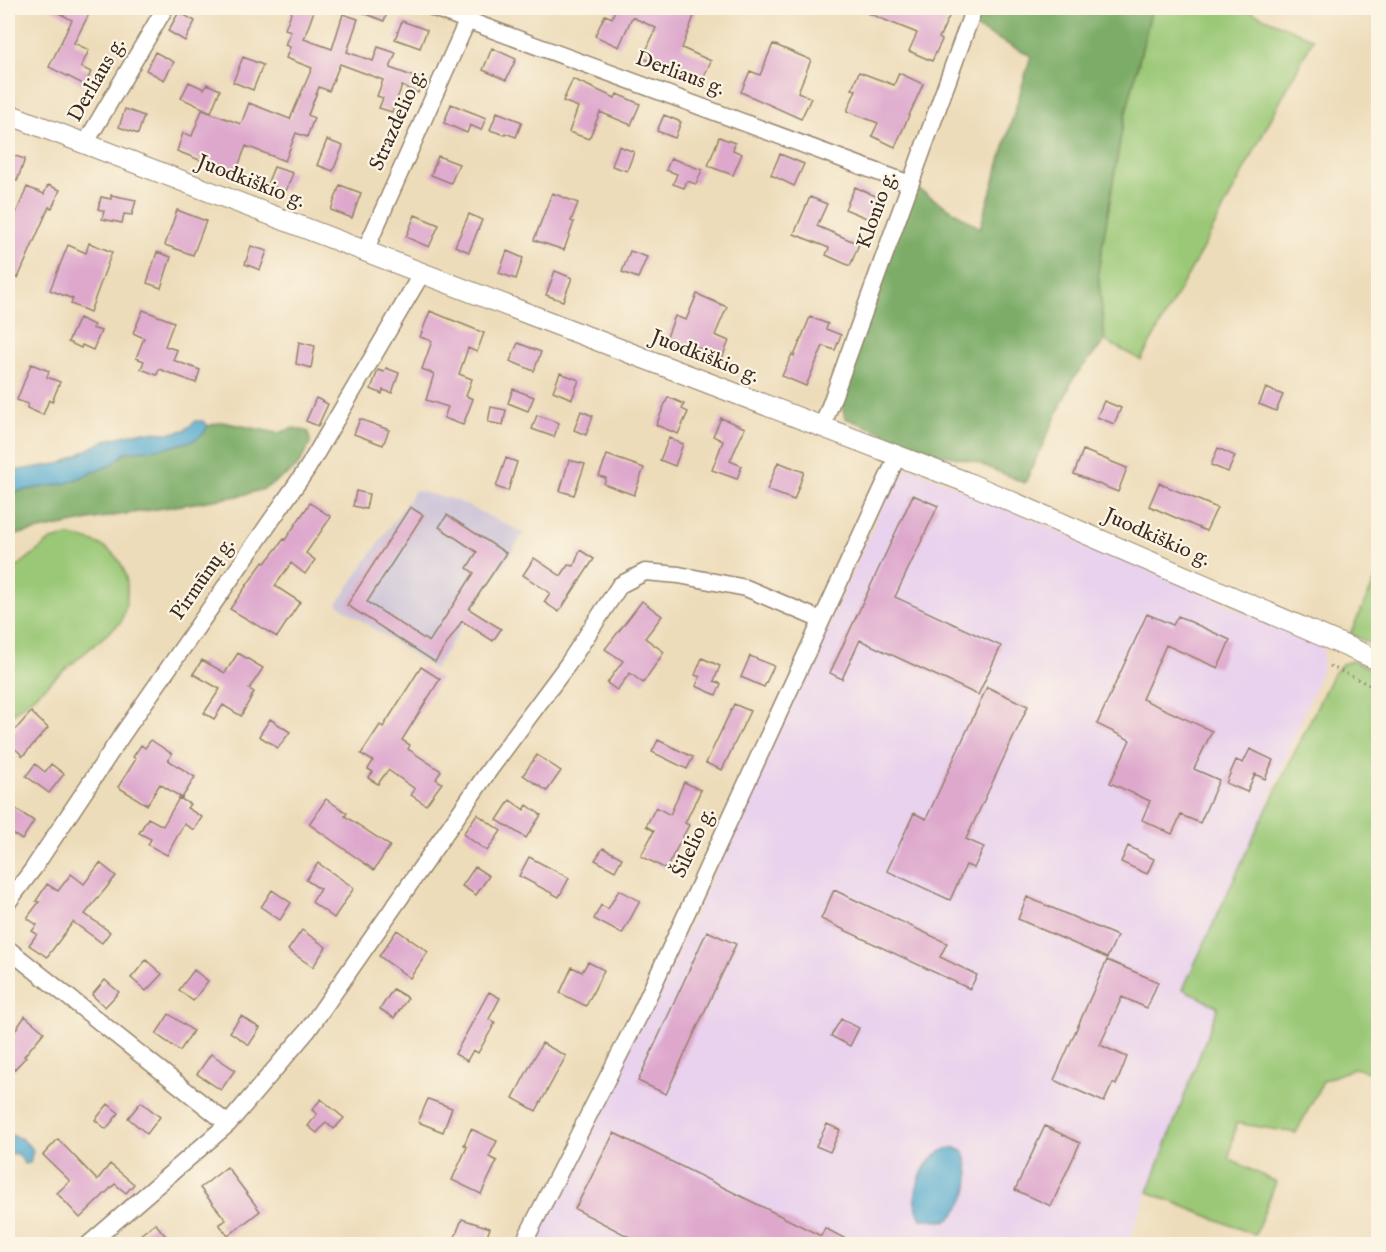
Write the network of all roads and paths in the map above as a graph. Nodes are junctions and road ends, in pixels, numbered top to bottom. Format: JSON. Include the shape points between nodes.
{"nodes":[{"id":1,"x":165,"y":8,"type":"edge"},
{"id":2,"x":434,"y":8,"type":"edge"},
{"id":3,"x":974,"y":8,"type":"edge"},
{"id":4,"x":470,"y":13,"type":"edge"},
{"id":5,"x":8,"y":114,"type":"edge"},
{"id":6,"x":85,"y":144,"type":"junction"},
{"id":7,"x":910,"y":184,"type":"junction"},
{"id":8,"x":365,"y":251,"type":"junction"},
{"id":9,"x":422,"y":273,"type":"junction"},
{"id":10,"x":822,"y":428,"type":"junction"},
{"id":11,"x":897,"y":457,"type":"junction"},
{"id":12,"x":821,"y":620,"type":"junction"},
{"id":13,"x":1378,"y":660,"type":"edge"},
{"id":14,"x":1330,"y":666,"type":"dead end"},
{"id":15,"x":1378,"y":689,"type":"edge"},
{"id":16,"x":8,"y":902,"type":"edge"},
{"id":17,"x":8,"y":949,"type":"edge"},
{"id":18,"x":228,"y":1124,"type":"junction"},
{"id":19,"x":89,"y":1245,"type":"edge"},
{"id":20,"x":523,"y":1245,"type":"edge"}],
"edges":[{"from":1,"to":6,"type":"street","name":"Derliaus g."},
{"from":2,"to":4,"type":"street","name":"Derliaus g."},
{"from":3,"to":7,"type":"street","name":"Klonio g."},
{"from":4,"to":7,"type":"street","name":"Derliaus g."},
{"from":4,"to":8,"type":"street","name":"Strazdelio g."},
{"from":5,"to":6,"type":"street","name":"Juodkiškio g."},
{"from":6,"to":8,"type":"street","name":"Juodkiškio g."},
{"from":7,"to":10,"type":"street","name":"Klonio g."},
{"from":8,"to":9,"type":"street","name":"Juodkiškio g."},
{"from":9,"to":10,"type":"street","name":"Juodkiškio g."},
{"from":9,"to":16,"type":"street","name":"Pirmūnų g.","via":[[307,469]]},
{"from":10,"to":11,"type":"street","name":"Juodkiškio g."},
{"from":11,"to":12,"type":"street","name":"Šilelio g."},
{"from":11,"to":13,"type":"street","name":"Juodkiškio g.","via":[[1014,501]]},
{"from":12,"to":18,"type":"street","via":[[746,588],[679,575],[645,572],[620,585],[308,1030]]},
{"from":12,"to":20,"type":"street","name":"Šilelio g.","via":[[640,1014]]},
{"from":14,"to":15,"type":"path"},
{"from":17,"to":18,"type":"street"},
{"from":18,"to":19,"type":"street"}]}
